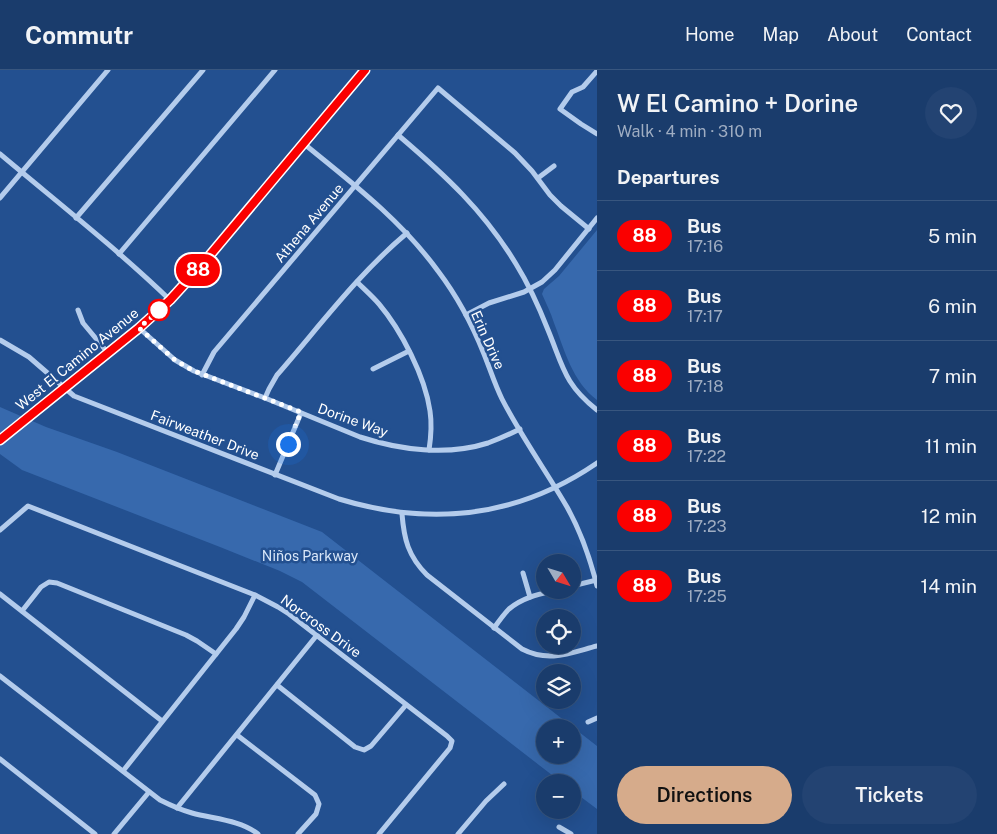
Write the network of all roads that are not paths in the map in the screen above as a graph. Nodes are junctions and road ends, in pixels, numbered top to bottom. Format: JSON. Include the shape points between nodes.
{"nodes":[{"id":1,"x":108,"y":70,"type":"edge"},
{"id":2,"x":203,"y":70,"type":"edge"},
{"id":3,"x":275,"y":70,"type":"edge"},
{"id":4,"x":365,"y":70,"type":"edge"},
{"id":5,"x":597,"y":70,"type":"edge"},
{"id":6,"x":597,"y":134,"type":"edge"},
{"id":7,"x":398,"y":135,"type":"junction"},
{"id":8,"x":303,"y":143,"type":"junction"},
{"id":9,"x":0,"y":154,"type":"edge"},
{"id":10,"x":554,"y":166,"type":"dead end"},
{"id":11,"x":22,"y":172,"type":"junction"},
{"id":12,"x":538,"y":178,"type":"junction"},
{"id":13,"x":355,"y":186,"type":"junction"},
{"id":14,"x":0,"y":198,"type":"edge"},
{"id":15,"x":76,"y":218,"type":"junction"},
{"id":16,"x":597,"y":218,"type":"edge"},
{"id":17,"x":589,"y":229,"type":"junction"},
{"id":18,"x":407,"y":233,"type":"junction"},
{"id":19,"x":119,"y":254,"type":"junction"},
{"id":20,"x":357,"y":282,"type":"junction"},
{"id":21,"x":530,"y":290,"type":"junction"},
{"id":22,"x":170,"y":300,"type":"junction"},
{"id":23,"x":78,"y":310,"type":"dead end"},
{"id":24,"x":466,"y":315,"type":"junction"},
{"id":25,"x":139,"y":328,"type":"junction"},
{"id":26,"x":1,"y":341,"type":"edge"},
{"id":27,"x":409,"y":351,"type":"junction"},
{"id":28,"x":108,"y":353,"type":"junction"},
{"id":29,"x":373,"y":369,"type":"dead end"},
{"id":30,"x":202,"y":375,"type":"junction"},
{"id":31,"x":64,"y":388,"type":"junction"},
{"id":32,"x":265,"y":398,"type":"junction"},
{"id":33,"x":597,"y":410,"type":"edge"},
{"id":34,"x":301,"y":412,"type":"junction"},
{"id":35,"x":520,"y":429,"type":"junction"},
{"id":36,"x":0,"y":440,"type":"edge"},
{"id":37,"x":429,"y":450,"type":"junction"},
{"id":38,"x":597,"y":463,"type":"edge"},
{"id":39,"x":275,"y":475,"type":"junction"},
{"id":40,"x":556,"y":487,"type":"junction"},
{"id":41,"x":402,"y":514,"type":"junction"},
{"id":42,"x":0,"y":530,"type":"edge"},
{"id":43,"x":523,"y":572,"type":"dead end"},
{"id":44,"x":596,"y":582,"type":"edge"},
{"id":45,"x":581,"y":584,"type":"edge"},
{"id":46,"x":0,"y":594,"type":"edge"},
{"id":47,"x":255,"y":595,"type":"junction"},
{"id":48,"x":536,"y":595,"type":"edge"},
{"id":49,"x":530,"y":597,"type":"junction"},
{"id":50,"x":22,"y":611,"type":"junction"},
{"id":51,"x":494,"y":628,"type":"junction"},
{"id":52,"x":317,"y":636,"type":"junction"},
{"id":53,"x":597,"y":646,"type":"edge"},
{"id":54,"x":216,"y":654,"type":"junction"},
{"id":55,"x":0,"y":676,"type":"edge"},
{"id":56,"x":277,"y":685,"type":"junction"},
{"id":57,"x":406,"y":704,"type":"junction"},
{"id":58,"x":597,"y":718,"type":"edge"},
{"id":59,"x":162,"y":721,"type":"junction"},
{"id":60,"x":588,"y":722,"type":"dead end"},
{"id":61,"x":237,"y":735,"type":"junction"},
{"id":62,"x":0,"y":760,"type":"edge"},
{"id":63,"x":123,"y":771,"type":"junction"},
{"id":64,"x":504,"y":784,"type":"dead end"},
{"id":65,"x":149,"y":792,"type":"junction"},
{"id":66,"x":177,"y":808,"type":"junction"},
{"id":67,"x":558,"y":826,"type":"dead end"},
{"id":68,"x":95,"y":834,"type":"edge"},
{"id":69,"x":114,"y":834,"type":"edge"},
{"id":70,"x":258,"y":834,"type":"edge"},
{"id":71,"x":298,"y":834,"type":"edge"},
{"id":72,"x":379,"y":834,"type":"edge"},
{"id":73,"x":458,"y":834,"type":"edge"},
{"id":74,"x":571,"y":834,"type":"edge"}],
"edges":[{"from":1,"to":11,"type":"street"},
{"from":2,"to":15,"type":"street"},
{"from":3,"to":19,"type":"street"},
{"from":4,"to":8,"type":"main road","name":"West El Camino Avenue"},
{"from":5,"to":6,"type":"street","via":[[583,87],[572,92],[560,109]]},
{"from":7,"to":12,"type":"street","name":"Athena Avenue","via":[[438,88],[515,153]]},
{"from":7,"to":13,"type":"street","name":"Athena Avenue"},
{"from":7,"to":21,"type":"street","via":[[442,173],[482,216]]},
{"from":8,"to":13,"type":"street","name":"Erin Drive"},
{"from":8,"to":22,"type":"main road","name":"West El Camino Avenue"},
{"from":9,"to":11,"type":"street"},
{"from":10,"to":12,"type":"street"},
{"from":11,"to":14,"type":"street"},
{"from":11,"to":15,"type":"street"},
{"from":12,"to":17,"type":"street","via":[[550,195]]},
{"from":13,"to":18,"type":"street","name":"Erin Drive"},
{"from":13,"to":30,"type":"street","name":"Athena Avenue","via":[[214,352]]},
{"from":15,"to":19,"type":"street"},
{"from":16,"to":17,"type":"street"},
{"from":17,"to":21,"type":"street","via":[[555,270]]},
{"from":18,"to":20,"type":"street"},
{"from":18,"to":24,"type":"street","name":"Erin Drive","via":[[438,270]]},
{"from":19,"to":22,"type":"street"},
{"from":20,"to":27,"type":"street","via":[[386,313]]},
{"from":20,"to":32,"type":"street","via":[[278,375]]},
{"from":21,"to":24,"type":"street","via":[[488,303]]},
{"from":21,"to":33,"type":"street","via":[[564,372],[574,389]]},
{"from":22,"to":25,"type":"main road","name":"West El Camino Avenue"},
{"from":23,"to":28,"type":"street","via":[[83,323]]},
{"from":24,"to":35,"type":"street","name":"Erin Drive","via":[[502,398]]},
{"from":25,"to":28,"type":"main road","name":"West El Camino Avenue"},
{"from":25,"to":30,"type":"street","name":"Dorine Way","via":[[175,360]]},
{"from":26,"to":31,"type":"street","name":"Fairweather Drive","via":[[29,357]]},
{"from":27,"to":29,"type":"street"},
{"from":27,"to":37,"type":"street","via":[[429,402]]},
{"from":28,"to":31,"type":"main road","name":"West El Camino Avenue"},
{"from":30,"to":32,"type":"street","name":"Dorine Way"},
{"from":31,"to":36,"type":"main road","name":"West El Camino Avenue"},
{"from":31,"to":39,"type":"street","name":"Fairweather Drive","via":[[74,396]]},
{"from":32,"to":34,"type":"street","name":"Dorine Way"},
{"from":34,"to":37,"type":"street","name":"Dorine Way","via":[[375,442]]},
{"from":34,"to":39,"type":"street"},
{"from":35,"to":37,"type":"street","name":"Dorine Way","via":[[473,447]]},
{"from":35,"to":40,"type":"street","name":"Erin Drive"},
{"from":38,"to":40,"type":"street","name":"Fairweather Drive"},
{"from":39,"to":41,"type":"street","name":"Fairweather Drive","via":[[339,499]]},
{"from":40,"to":41,"type":"street","name":"Fairweather Drive","via":[[514,503],[476,512]]},
{"from":40,"to":44,"type":"street","name":"Erin Drive","via":[[576,523]]},
{"from":41,"to":51,"type":"street","via":[[406,544],[422,570]]},
{"from":42,"to":47,"type":"street","name":"Norcross Drive","via":[[28,506]]},
{"from":43,"to":49,"type":"street"},
{"from":44,"to":45,"type":"street"},
{"from":46,"to":50,"type":"street"},
{"from":47,"to":52,"type":"street","name":"Norcross Drive","via":[[289,614]]},
{"from":47,"to":54,"type":"street","via":[[244,617]]},
{"from":48,"to":49,"type":"street"},
{"from":49,"to":51,"type":"street","via":[[510,608]]},
{"from":50,"to":54,"type":"street","via":[[41,587],[48,582],[56,583],[186,635]]},
{"from":50,"to":59,"type":"street"},
{"from":51,"to":53,"type":"street","via":[[522,649],[538,655],[559,656]]},
{"from":52,"to":56,"type":"street"},
{"from":52,"to":57,"type":"street","name":"Norcross Drive"},
{"from":54,"to":59,"type":"street"},
{"from":55,"to":63,"type":"street"},
{"from":56,"to":57,"type":"street","via":[[364,750]]},
{"from":56,"to":61,"type":"street"},
{"from":57,"to":72,"type":"street","name":"Norcross Drive","via":[[452,741],[450,748]]},
{"from":58,"to":60,"type":"street"},
{"from":59,"to":63,"type":"street"},
{"from":61,"to":66,"type":"street"},
{"from":61,"to":71,"type":"street","via":[[315,796],[319,804],[316,814]]},
{"from":62,"to":68,"type":"street"},
{"from":63,"to":65,"type":"street"},
{"from":64,"to":73,"type":"street"},
{"from":65,"to":66,"type":"street"},
{"from":65,"to":69,"type":"street"},
{"from":66,"to":70,"type":"street","via":[[244,826]]},
{"from":67,"to":74,"type":"street"}]}
